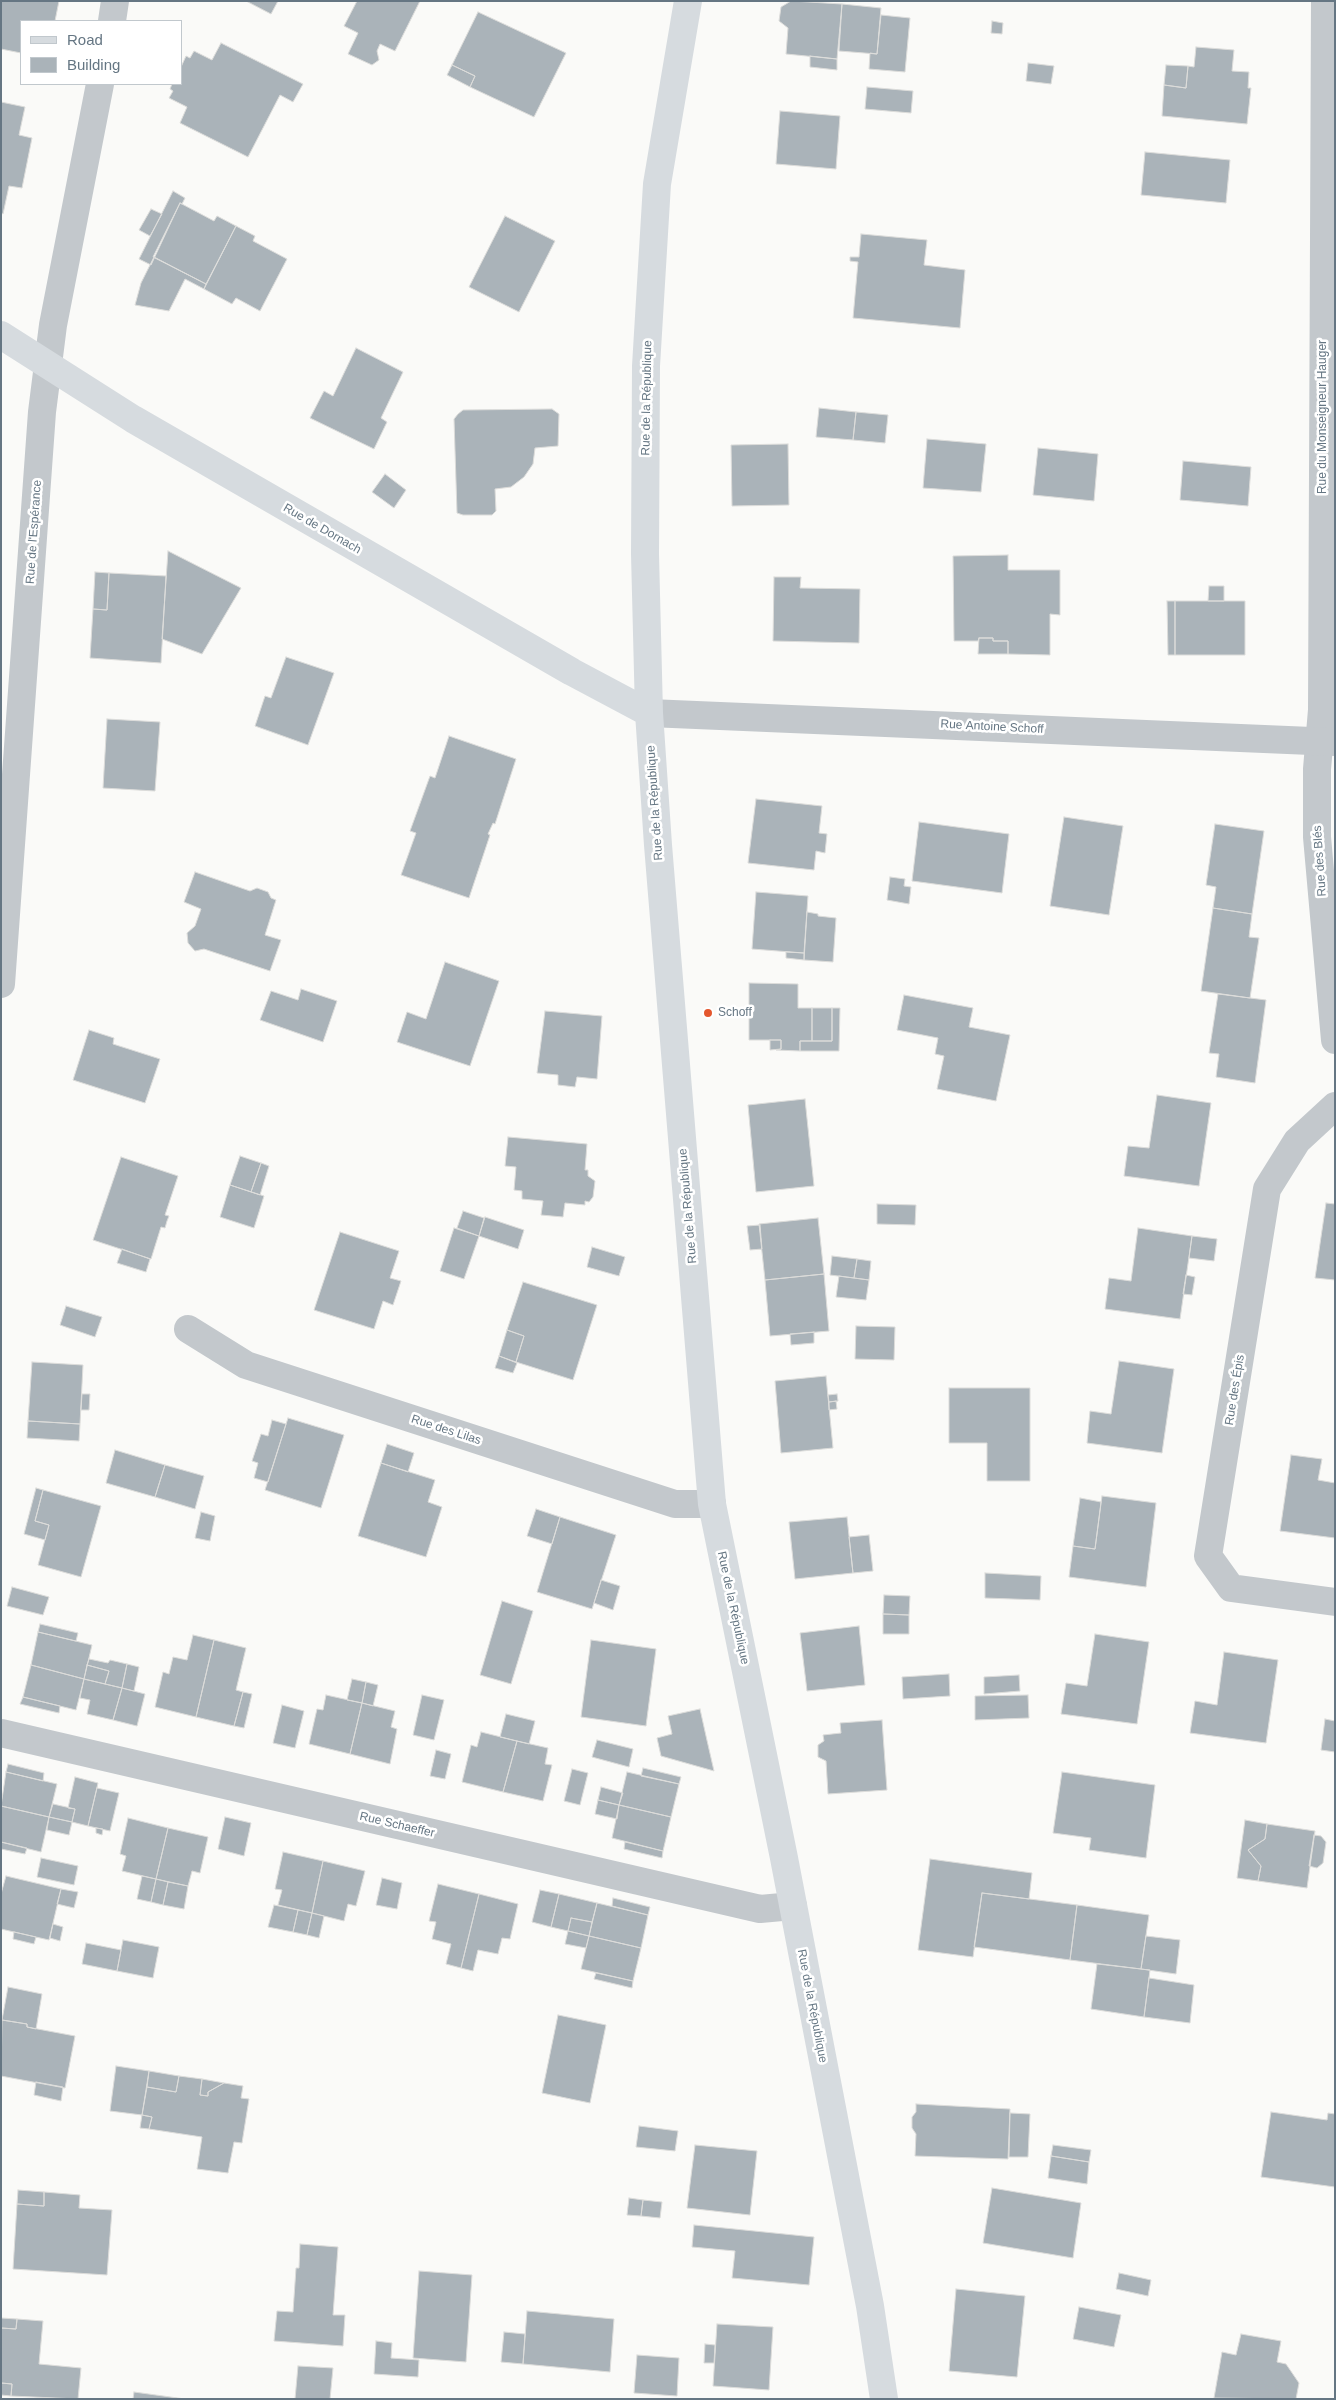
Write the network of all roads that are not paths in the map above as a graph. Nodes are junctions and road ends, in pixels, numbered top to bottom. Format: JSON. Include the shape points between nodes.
{"nodes":[{"id":1,"x":116,"y":1,"type":"edge"},
{"id":2,"x":688,"y":1,"type":"edge"},
{"id":3,"x":1325,"y":1,"type":"edge"},
{"id":4,"x":112,"y":20,"type":"edge"},
{"id":5,"x":100,"y":85,"type":"edge"},
{"id":6,"x":1,"y":335,"type":"edge"},
{"id":7,"x":48,"y":364,"type":"junction"},
{"id":8,"x":649,"y":713,"type":"junction"},
{"id":9,"x":1327,"y":742,"type":"edge"},
{"id":10,"x":1,"y":984,"type":"edge"},
{"id":11,"x":1335,"y":1040,"type":"edge"},
{"id":12,"x":1335,"y":1106,"type":"edge"},
{"id":13,"x":188,"y":1329,"type":"dead end"},
{"id":14,"x":712,"y":1504,"type":"junction"},
{"id":15,"x":1335,"y":1602,"type":"edge"},
{"id":16,"x":1,"y":1733,"type":"edge"},
{"id":17,"x":793,"y":1906,"type":"junction"},
{"id":18,"x":884,"y":2399,"type":"edge"}],
"edges":[{"from":1,"to":4,"type":"street"},
{"from":2,"to":8,"type":"main road","name":"Rue de la République","via":[[657,184],[646,366],[645,554]]},
{"from":3,"to":9,"type":"street","name":"Rue du Monseigneur Hauger","via":[[1322,710]]},
{"from":5,"to":7,"type":"street","name":"Rue de l'Espérance"},
{"from":6,"to":7,"type":"main road","name":"Rue de Dornach"},
{"from":7,"to":8,"type":"main road","name":"Rue de Dornach","via":[[133,419],[343,541]]},
{"from":7,"to":10,"type":"street","name":"Rue de l'Espérance"},
{"from":8,"to":9,"type":"street","name":"Rue Antoine Schoff"},
{"from":8,"to":14,"type":"main road","name":"Rue de la République"},
{"from":9,"to":11,"type":"street","name":"Rue des Blés","via":[[1317,837]]},
{"from":12,"to":15,"type":"street","name":"Rue des Épis","via":[[1297,1141],[1267,1189],[1208,1556],[1231,1588]]},
{"from":13,"to":14,"type":"street","name":"Rue des Lilas","via":[[246,1365],[674,1504]]},
{"from":14,"to":17,"type":"main road","name":"Rue de la République"},
{"from":16,"to":17,"type":"street","name":"Rue Schaeffer","via":[[760,1909]]},
{"from":17,"to":18,"type":"main road","name":"Rue de la République","via":[[870,2306]]}]}
